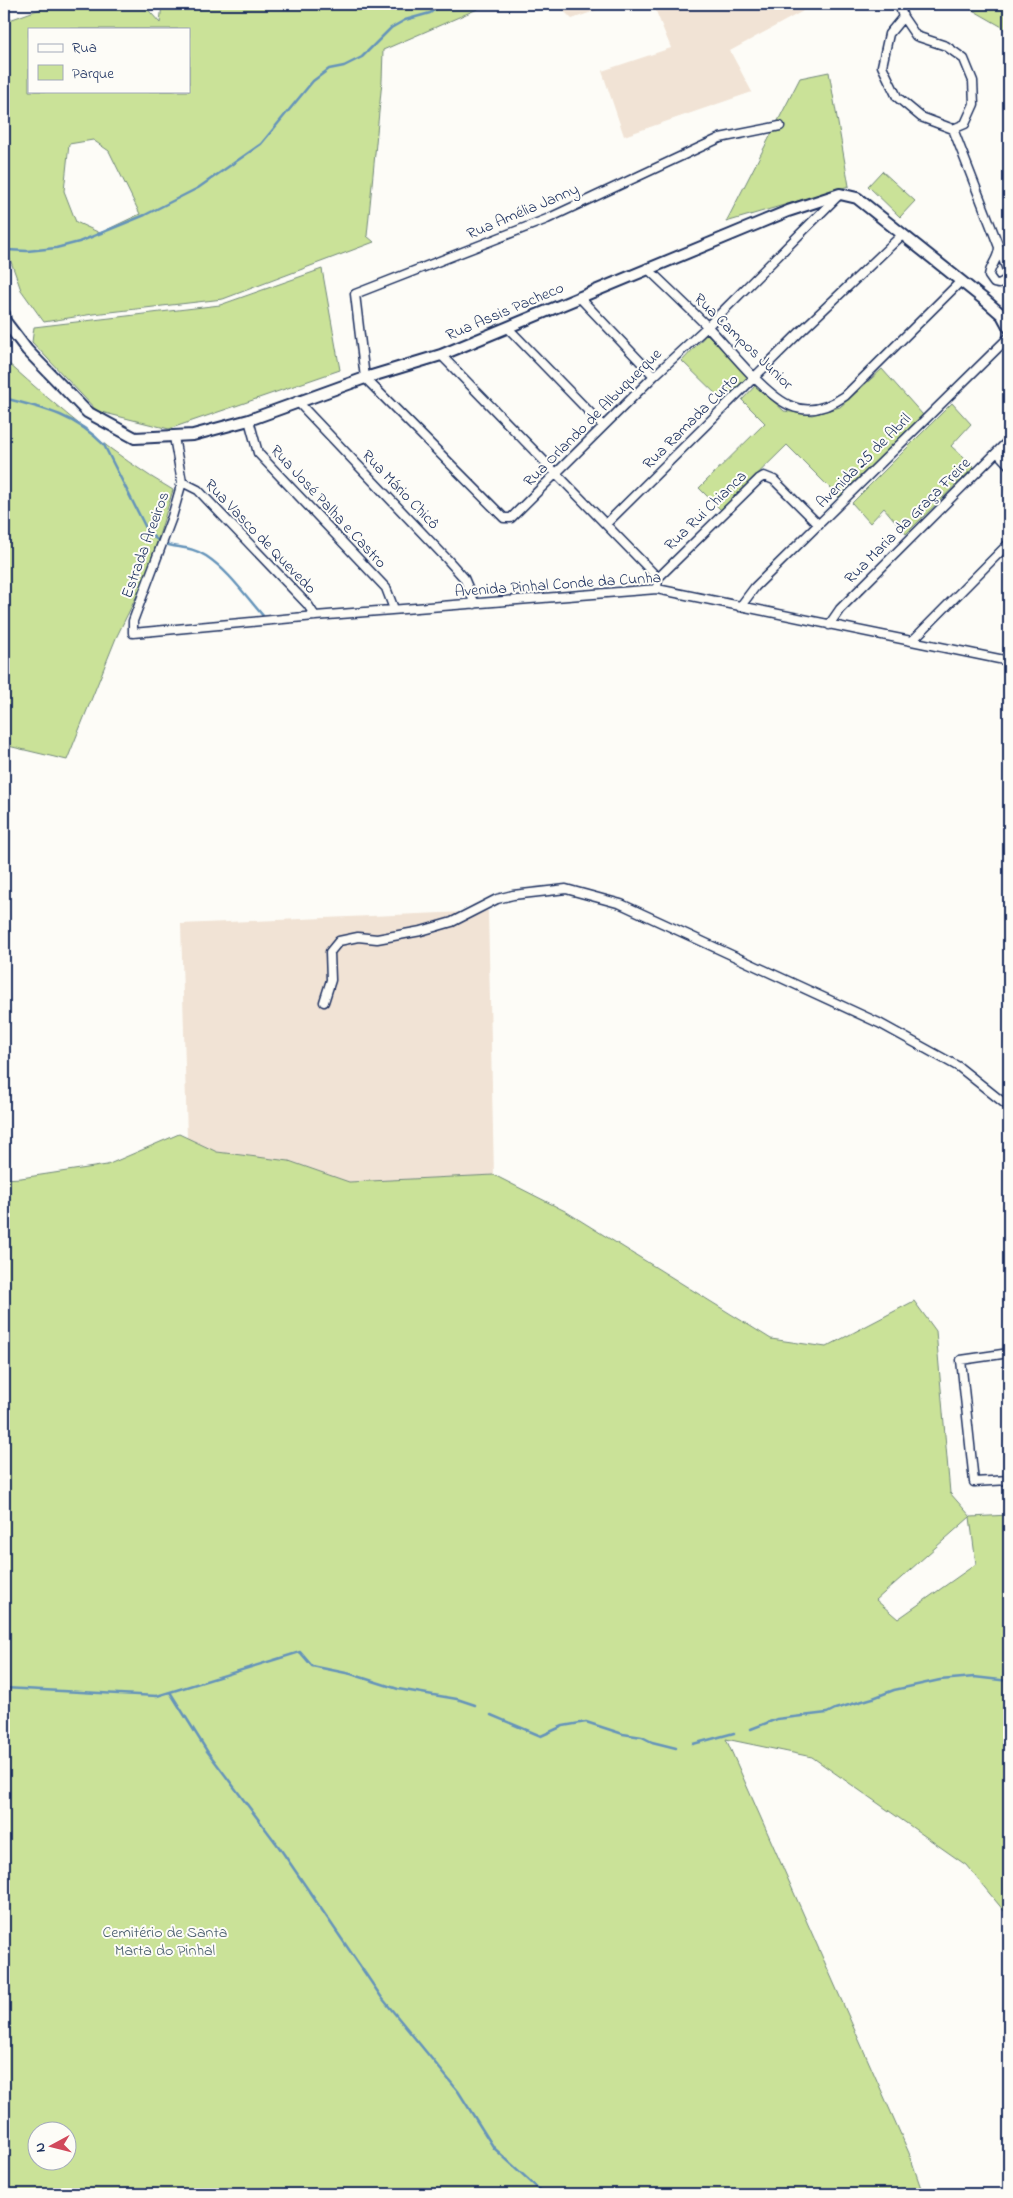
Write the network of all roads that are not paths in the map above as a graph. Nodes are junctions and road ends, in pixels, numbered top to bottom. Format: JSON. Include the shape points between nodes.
{"nodes":[{"id":1,"x":899,"y":4,"type":"edge"},
{"id":2,"x":903,"y":16,"type":"junction"},
{"id":3,"x":780,"y":126,"type":"dead end"},
{"id":4,"x":953,"y":129,"type":"junction"},
{"id":5,"x":840,"y":194,"type":"junction"},
{"id":6,"x":902,"y":235,"type":"junction"},
{"id":7,"x":999,"y":247,"type":"dead end"},
{"id":8,"x":647,"y":268,"type":"junction"},
{"id":9,"x":961,"y":281,"type":"junction"},
{"id":10,"x":579,"y":297,"type":"junction"},
{"id":11,"x":4,"y":314,"type":"edge"},
{"id":12,"x":708,"y":326,"type":"junction"},
{"id":13,"x":508,"y":328,"type":"junction"},
{"id":14,"x":1009,"y":328,"type":"edge"},
{"id":15,"x":4,"y":334,"type":"edge"},
{"id":16,"x":1009,"y":337,"type":"edge"},
{"id":17,"x":27,"y":350,"type":"junction"},
{"id":18,"x":441,"y":355,"type":"junction"},
{"id":19,"x":654,"y":376,"type":"junction"},
{"id":20,"x":365,"y":378,"type":"junction"},
{"id":21,"x":755,"y":378,"type":"junction"},
{"id":22,"x":297,"y":401,"type":"junction"},
{"id":23,"x":249,"y":420,"type":"junction"},
{"id":24,"x":603,"y":426,"type":"junction"},
{"id":25,"x":174,"y":437,"type":"junction"},
{"id":26,"x":1009,"y":440,"type":"edge"},
{"id":27,"x":997,"y":452,"type":"junction"},
{"id":28,"x":1009,"y":465,"type":"edge"},
{"id":29,"x":557,"y":474,"type":"junction"},
{"id":30,"x":182,"y":482,"type":"junction"},
{"id":31,"x":606,"y":524,"type":"junction"},
{"id":32,"x":819,"y":525,"type":"junction"},
{"id":33,"x":1009,"y":543,"type":"edge"},
{"id":34,"x":658,"y":578,"type":"junction"},
{"id":35,"x":657,"y":589,"type":"junction"},
{"id":36,"x":476,"y":604,"type":"junction"},
{"id":37,"x":740,"y":606,"type":"junction"},
{"id":38,"x":394,"y":610,"type":"junction"},
{"id":39,"x":314,"y":616,"type":"junction"},
{"id":40,"x":830,"y":624,"type":"junction"},
{"id":41,"x":133,"y":633,"type":"joint"},
{"id":42,"x":912,"y":641,"type":"junction"},
{"id":43,"x":1008,"y":659,"type":"edge"},
{"id":44,"x":324,"y":1002,"type":"dead end"},
{"id":45,"x":1009,"y":1107,"type":"edge"},
{"id":46,"x":1009,"y":1353,"type":"edge"},
{"id":47,"x":1009,"y":1480,"type":"edge"}],
"edges":[{"from":1,"to":2,"type":"street"},
{"from":2,"to":4,"type":"street","via":[[889,34],[882,66],[897,98],[921,117]]},
{"from":2,"to":4,"type":"street","via":[[916,36],[946,46],[964,59],[974,81],[974,104],[965,124]]},
{"from":3,"to":20,"type":"street","name":"Rua Amélia Janny","via":[[720,138],[547,219],[355,294]]},
{"from":4,"to":7,"type":"street"},
{"from":5,"to":6,"type":"street","via":[[857,198]]},
{"from":5,"to":8,"type":"street","name":"Rua Assis Pacheco","via":[[788,211]]},
{"from":5,"to":12,"type":"street","name":"Rua Orlando de Albuquerque"},
{"from":6,"to":9,"type":"street"},
{"from":6,"to":21,"type":"street","name":"Rua Ramada Curto"},
{"from":8,"to":10,"type":"street","name":"Rua Assis Pacheco"},
{"from":8,"to":12,"type":"street","name":"Rua Campos Junior"},
{"from":9,"to":14,"type":"street","via":[[998,311]]},
{"from":9,"to":21,"type":"street","name":"Rua Campos Junior","via":[[845,396],[830,406],[791,407]]},
{"from":10,"to":13,"type":"street","name":"Rua Assis Pacheco"},
{"from":10,"to":19,"type":"street"},
{"from":11,"to":17,"type":"street","via":[[5,321]]},
{"from":12,"to":19,"type":"street","name":"Rua Orlando de Albuquerque"},
{"from":12,"to":21,"type":"street","name":"Rua Campos Junior"},
{"from":13,"to":18,"type":"street","name":"Rua Assis Pacheco"},
{"from":13,"to":24,"type":"street"},
{"from":15,"to":17,"type":"street"},
{"from":16,"to":32,"type":"street","name":"Avenida 25 de Abril"},
{"from":17,"to":25,"type":"street","name":"Rua Assis Pacheco","via":[[87,412],[134,438]]},
{"from":18,"to":20,"type":"street","name":"Rua Assis Pacheco"},
{"from":18,"to":29,"type":"street"},
{"from":19,"to":24,"type":"street","name":"Rua Orlando de Albuquerque"},
{"from":20,"to":22,"type":"street","name":"Rua Assis Pacheco"},
{"from":20,"to":29,"type":"street","name":"Rua Orlando de Albuquerque","via":[[504,518],[511,518]]},
{"from":21,"to":31,"type":"street","name":"Rua Ramada Curto"},
{"from":22,"to":23,"type":"street","name":"Rua Assis Pacheco"},
{"from":22,"to":36,"type":"street","name":"Rua Mário Chicô","via":[[464,578]]},
{"from":23,"to":25,"type":"street","name":"Rua Assis Pacheco"},
{"from":23,"to":38,"type":"street","name":"Rua José Palha e Castro","via":[[258,453],[386,588]]},
{"from":24,"to":29,"type":"street","name":"Rua Orlando de Albuquerque"},
{"from":25,"to":30,"type":"street","name":"Estrada Areeiros"},
{"from":26,"to":27,"type":"street","name":"Rua Maria da Graça Freire"},
{"from":27,"to":28,"type":"street"},
{"from":27,"to":40,"type":"street","name":"Rua Maria da Graça Freire","via":[[840,609]]},
{"from":29,"to":31,"type":"street"},
{"from":30,"to":39,"type":"street","name":"Rua Vasco de Quevedo","via":[[198,490],[308,605]]},
{"from":30,"to":41,"type":"street","name":"Estrada Areeiros","via":[[133,621]]},
{"from":31,"to":34,"type":"street"},
{"from":32,"to":34,"type":"street","name":"Rua Rui Chianca","via":[[774,480],[764,476]]},
{"from":32,"to":37,"type":"street","name":"Avenida 25 de Abril","via":[[755,587]]},
{"from":33,"to":42,"type":"street"},
{"from":34,"to":35,"type":"street"},
{"from":35,"to":36,"type":"street","name":"Avenida Pinhal Conde da Cunha"},
{"from":35,"to":37,"type":"street","name":"Avenida Pinhal Conde da Cunha"},
{"from":36,"to":38,"type":"street","name":"Avenida Pinhal Conde da Cunha"},
{"from":37,"to":40,"type":"street","name":"Avenida Pinhal Conde da Cunha"},
{"from":38,"to":39,"type":"street","name":"Avenida Pinhal Conde da Cunha"},
{"from":39,"to":41,"type":"street","name":"Avenida Pinhal Conde da Cunha"},
{"from":40,"to":42,"type":"street","name":"Avenida Pinhal Conde da Cunha"},
{"from":42,"to":43,"type":"street","name":"Avenida Pinhal Conde da Cunha"},
{"from":44,"to":45,"type":"street","via":[[331,980],[330,952],[339,942],[421,931],[452,922],[497,899],[566,889],[621,904],[879,1022],[959,1067]]},
{"from":46,"to":47,"type":"street","via":[[961,1360],[974,1482]]}]}
